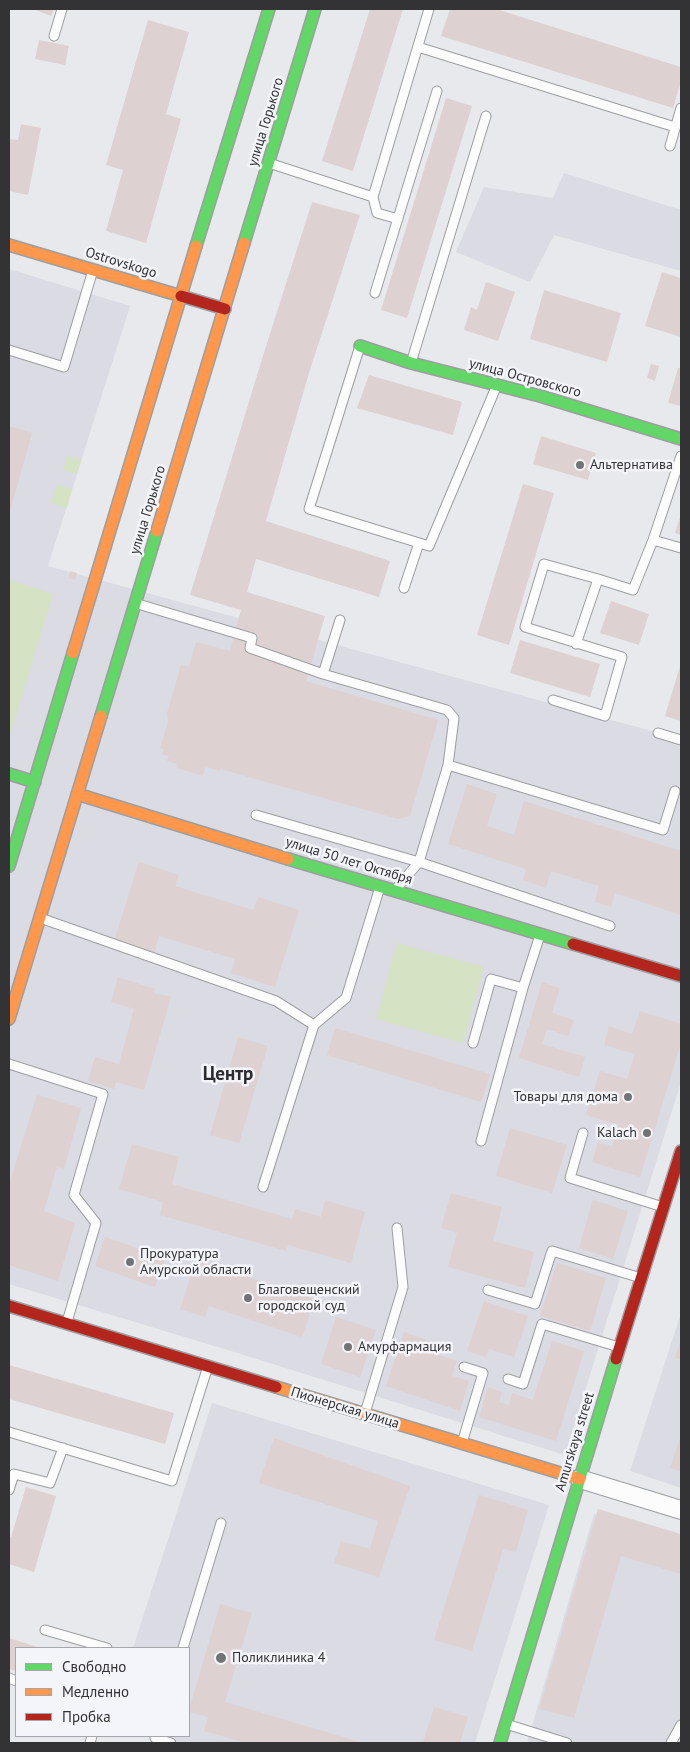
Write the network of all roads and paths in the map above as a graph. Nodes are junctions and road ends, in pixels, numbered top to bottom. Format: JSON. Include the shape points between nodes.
{"nodes":[{"id":1,"x":62,"y":9,"type":"edge"},
{"id":2,"x":270,"y":9,"type":"edge"},
{"id":3,"x":315,"y":9,"type":"edge"},
{"id":4,"x":430,"y":9,"type":"edge"},
{"id":5,"x":54,"y":36,"type":"dead end"},
{"id":6,"x":418,"y":47,"type":"junction"},
{"id":7,"x":437,"y":91,"type":"dead end"},
{"id":8,"x":681,"y":108,"type":"edge"},
{"id":9,"x":486,"y":116,"type":"dead end"},
{"id":10,"x":675,"y":127,"type":"junction"},
{"id":11,"x":670,"y":146,"type":"dead end"},
{"id":12,"x":269,"y":163,"type":"junction"},
{"id":13,"x":373,"y":197,"type":"junction"},
{"id":14,"x":398,"y":219,"type":"junction"},
{"id":15,"x":9,"y":245,"type":"edge"},
{"id":16,"x":93,"y":270,"type":"junction"},
{"id":17,"x":375,"y":293,"type":"dead end"},
{"id":18,"x":181,"y":296,"type":"junction"},
{"id":19,"x":225,"y":309,"type":"junction"},
{"id":20,"x":360,"y":346,"type":"joint"},
{"id":21,"x":9,"y":350,"type":"edge"},
{"id":22,"x":411,"y":363,"type":"junction"},
{"id":23,"x":497,"y":385,"type":"junction"},
{"id":24,"x":681,"y":439,"type":"edge"},
{"id":25,"x":681,"y":456,"type":"edge"},
{"id":26,"x":653,"y":540,"type":"junction"},
{"id":27,"x":419,"y":543,"type":"junction"},
{"id":28,"x":681,"y":548,"type":"edge"},
{"id":29,"x":598,"y":579,"type":"junction"},
{"id":30,"x":404,"y":588,"type":"dead end"},
{"id":31,"x":136,"y":603,"type":"junction"},
{"id":32,"x":340,"y":620,"type":"dead end"},
{"id":33,"x":576,"y":644,"type":"junction"},
{"id":34,"x":323,"y":674,"type":"junction"},
{"id":35,"x":553,"y":700,"type":"dead end"},
{"id":36,"x":658,"y":733,"type":"dead end"},
{"id":37,"x":681,"y":740,"type":"edge"},
{"id":38,"x":448,"y":765,"type":"junction"},
{"id":39,"x":9,"y":774,"type":"edge"},
{"id":40,"x":39,"y":783,"type":"junction"},
{"id":41,"x":675,"y":791,"type":"dead end"},
{"id":42,"x":73,"y":793,"type":"junction"},
{"id":43,"x":256,"y":815,"type":"dead end"},
{"id":44,"x":419,"y":862,"type":"junction"},
{"id":45,"x":9,"y":866,"type":"edge"},
{"id":46,"x":380,"y":887,"type":"junction"},
{"id":47,"x":395,"y":890,"type":"junction"},
{"id":48,"x":41,"y":918,"type":"junction"},
{"id":49,"x":610,"y":926,"type":"dead end"},
{"id":50,"x":540,"y":935,"type":"junction"},
{"id":51,"x":681,"y":976,"type":"edge"},
{"id":52,"x":523,"y":988,"type":"junction"},
{"id":53,"x":9,"y":1019,"type":"edge"},
{"id":54,"x":314,"y":1025,"type":"junction"},
{"id":55,"x":473,"y":1043,"type":"dead end"},
{"id":56,"x":9,"y":1064,"type":"edge"},
{"id":57,"x":583,"y":1133,"type":"dead end"},
{"id":58,"x":481,"y":1140,"type":"dead end"},
{"id":59,"x":681,"y":1151,"type":"edge"},
{"id":60,"x":263,"y":1187,"type":"dead end"},
{"id":61,"x":664,"y":1207,"type":"junction"},
{"id":62,"x":397,"y":1228,"type":"dead end"},
{"id":63,"x":641,"y":1278,"type":"junction"},
{"id":64,"x":488,"y":1290,"type":"dead end"},
{"id":65,"x":9,"y":1306,"type":"edge"},
{"id":66,"x":67,"y":1322,"type":"junction"},
{"id":67,"x":620,"y":1347,"type":"junction"},
{"id":68,"x":208,"y":1366,"type":"junction"},
{"id":69,"x":464,"y":1367,"type":"dead end"},
{"id":70,"x":508,"y":1378,"type":"dead end"},
{"id":71,"x":364,"y":1414,"type":"junction"},
{"id":72,"x":9,"y":1432,"type":"edge"},
{"id":73,"x":462,"y":1443,"type":"junction"},
{"id":74,"x":63,"y":1448,"type":"junction"},
{"id":75,"x":580,"y":1479,"type":"junction"},
{"id":76,"x":9,"y":1490,"type":"edge"},
{"id":77,"x":681,"y":1510,"type":"edge"},
{"id":78,"x":221,"y":1523,"type":"dead end"},
{"id":79,"x":45,"y":1630,"type":"dead end"},
{"id":80,"x":104,"y":1647,"type":"edge"},
{"id":81,"x":183,"y":1647,"type":"edge"},
{"id":82,"x":506,"y":1724,"type":"junction"},
{"id":83,"x":681,"y":1725,"type":"edge"},
{"id":84,"x":156,"y":1737,"type":"edge"},
{"id":85,"x":170,"y":1743,"type":"edge"},
{"id":86,"x":500,"y":1743,"type":"edge"},
{"id":87,"x":567,"y":1743,"type":"edge"},
{"id":88,"x":671,"y":1743,"type":"edge"}],
"edges":[{"from":1,"to":5,"type":"lane"},
{"from":2,"to":18,"type":"main road"},
{"from":3,"to":12,"type":"main road","name":"улица Горького"},
{"from":4,"to":6,"type":"lane"},
{"from":6,"to":10,"type":"lane"},
{"from":6,"to":13,"type":"lane"},
{"from":7,"to":14,"type":"lane"},
{"from":8,"to":10,"type":"lane"},
{"from":9,"to":22,"type":"lane"},
{"from":10,"to":11,"type":"lane"},
{"from":12,"to":13,"type":"lane"},
{"from":12,"to":19,"type":"main road","name":"улица Горького"},
{"from":13,"to":14,"type":"lane","via":[[378,212]]},
{"from":14,"to":17,"type":"lane"},
{"from":15,"to":16,"type":"main road","name":"Ostrovskogo"},
{"from":16,"to":18,"type":"main road","name":"Ostrovskogo"},
{"from":16,"to":21,"type":"lane","via":[[64,367]]},
{"from":18,"to":19,"type":"main road","name":"Ostrovskogo"},
{"from":18,"to":40,"type":"main road"},
{"from":19,"to":31,"type":"main road","name":"улица Горького"},
{"from":20,"to":22,"type":"main road","name":"улица Островского"},
{"from":20,"to":27,"type":"lane","via":[[309,509]]},
{"from":22,"to":23,"type":"main road","name":"улица Островского"},
{"from":23,"to":24,"type":"main road","name":"улица Островского"},
{"from":23,"to":27,"type":"lane","via":[[429,546]]},
{"from":25,"to":26,"type":"lane"},
{"from":26,"to":28,"type":"lane"},
{"from":26,"to":29,"type":"lane","via":[[633,590]]},
{"from":27,"to":30,"type":"lane"},
{"from":29,"to":33,"type":"lane"},
{"from":29,"to":33,"type":"lane","via":[[544,564],[525,628]]},
{"from":31,"to":34,"type":"lane","via":[[252,638],[250,648]]},
{"from":31,"to":42,"type":"main road","name":"улица Горького"},
{"from":32,"to":34,"type":"lane"},
{"from":33,"to":35,"type":"lane","via":[[622,656],[606,716]]},
{"from":34,"to":38,"type":"lane","via":[[447,710],[454,718]]},
{"from":36,"to":37,"type":"lane"},
{"from":38,"to":41,"type":"lane","via":[[663,830]]},
{"from":38,"to":44,"type":"lane"},
{"from":39,"to":40,"type":"main road"},
{"from":40,"to":45,"type":"main road"},
{"from":42,"to":46,"type":"main road","name":"улица 50 лет Октября"},
{"from":42,"to":48,"type":"main road","name":"улица Горького"},
{"from":43,"to":44,"type":"lane"},
{"from":44,"to":47,"type":"lane"},
{"from":44,"to":49,"type":"lane"},
{"from":46,"to":47,"type":"main road","name":"улица 50 лет Октября"},
{"from":46,"to":54,"type":"lane","via":[[346,998]]},
{"from":47,"to":50,"type":"main road","name":"улица 50 лет Октября"},
{"from":48,"to":53,"type":"main road","name":"улица Горького"},
{"from":48,"to":54,"type":"lane","via":[[276,1001]]},
{"from":50,"to":51,"type":"main road","name":"улица 50 лет Октября"},
{"from":50,"to":52,"type":"lane"},
{"from":52,"to":55,"type":"lane","via":[[491,979]]},
{"from":52,"to":58,"type":"lane"},
{"from":54,"to":60,"type":"lane"},
{"from":56,"to":66,"type":"lane","via":[[103,1094],[74,1194],[96,1223]]},
{"from":57,"to":61,"type":"lane","via":[[570,1178]]},
{"from":59,"to":61,"type":"main road","name":"Amurskaya street"},
{"from":61,"to":63,"type":"main road","name":"Amurskaya street"},
{"from":62,"to":71,"type":"lane","via":[[403,1287]]},
{"from":63,"to":64,"type":"lane","via":[[552,1251],[535,1304]]},
{"from":63,"to":67,"type":"main road","name":"Amurskaya street"},
{"from":65,"to":66,"type":"main road","name":"Пионерская улица"},
{"from":66,"to":68,"type":"main road","name":"Пионерская улица"},
{"from":67,"to":70,"type":"lane","via":[[542,1324],[523,1384]]},
{"from":67,"to":75,"type":"main road","name":"Amurskaya street"},
{"from":68,"to":71,"type":"main road","name":"Пионерская улица"},
{"from":68,"to":74,"type":"lane","via":[[172,1481]]},
{"from":69,"to":73,"type":"lane","via":[[483,1373]]},
{"from":71,"to":73,"type":"main road","name":"Пионерская улица"},
{"from":72,"to":74,"type":"lane"},
{"from":73,"to":75,"type":"main road","name":"Пионерская улица"},
{"from":74,"to":76,"type":"lane","via":[[50,1483],[14,1474]]},
{"from":75,"to":77,"type":"street","name":"Пионерская улица"},
{"from":75,"to":82,"type":"main road","name":"Amurskaya street"},
{"from":78,"to":81,"type":"lane"},
{"from":79,"to":80,"type":"lane"},
{"from":82,"to":86,"type":"main road","name":"Amurskaya street"},
{"from":82,"to":87,"type":"lane"},
{"from":83,"to":88,"type":"lane"},
{"from":84,"to":85,"type":"lane"}]}
